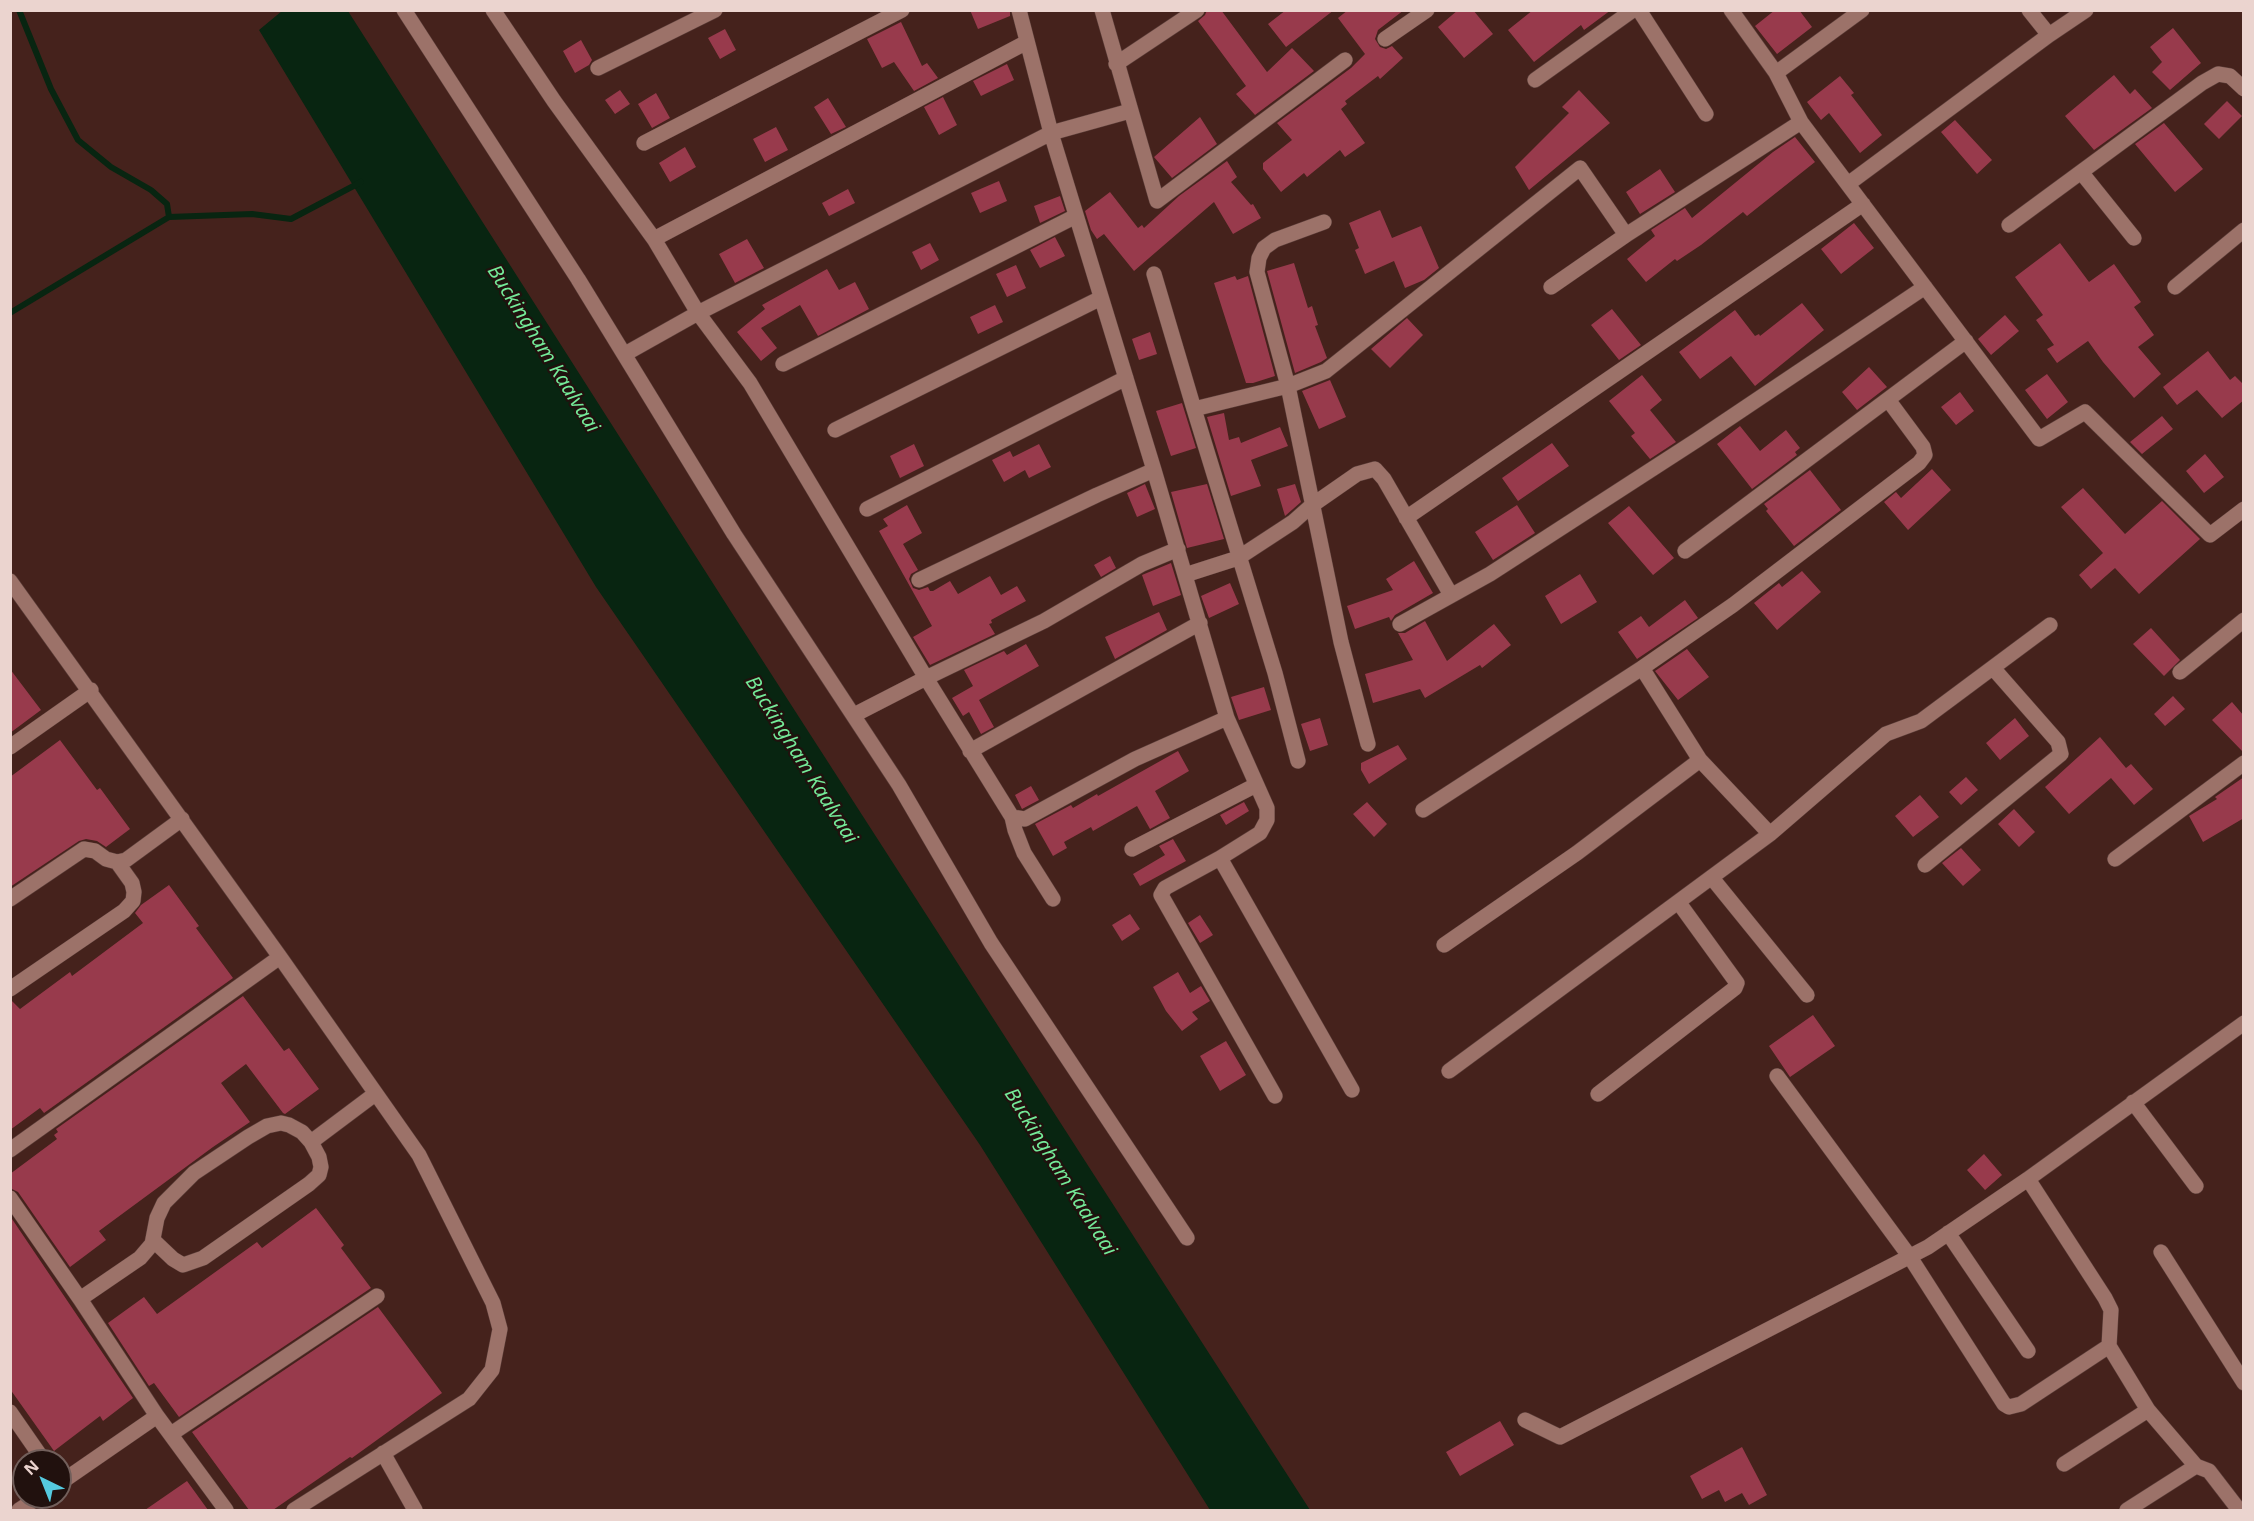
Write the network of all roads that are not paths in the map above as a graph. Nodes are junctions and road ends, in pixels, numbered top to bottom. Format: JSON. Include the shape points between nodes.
{"nodes":[{"id":1,"x":404,"y":10,"type":"edge"},
{"id":2,"x":493,"y":10,"type":"edge"},
{"id":3,"x":715,"y":10,"type":"edge"},
{"id":4,"x":902,"y":10,"type":"edge"},
{"id":5,"x":1019,"y":10,"type":"edge"},
{"id":6,"x":1102,"y":10,"type":"edge"},
{"id":7,"x":1197,"y":10,"type":"edge"},
{"id":8,"x":1427,"y":10,"type":"edge"},
{"id":9,"x":1633,"y":10,"type":"edge"},
{"id":10,"x":1639,"y":10,"type":"edge"},
{"id":11,"x":1731,"y":10,"type":"edge"},
{"id":12,"x":1862,"y":10,"type":"edge"},
{"id":13,"x":2029,"y":10,"type":"edge"},
{"id":14,"x":2086,"y":10,"type":"edge"},
{"id":15,"x":2049,"y":35,"type":"junction"},
{"id":16,"x":1385,"y":39,"type":"dead end"},
{"id":17,"x":1027,"y":42,"type":"junction"},
{"id":18,"x":1345,"y":60,"type":"dead end"},
{"id":19,"x":1116,"y":64,"type":"junction"},
{"id":20,"x":598,"y":68,"type":"dead end"},
{"id":21,"x":1776,"y":74,"type":"junction"},
{"id":22,"x":1535,"y":80,"type":"dead end"},
{"id":23,"x":2244,"y":89,"type":"edge"},
{"id":24,"x":1131,"y":111,"type":"junction"},
{"id":25,"x":1706,"y":114,"type":"dead end"},
{"id":26,"x":1801,"y":122,"type":"junction"},
{"id":27,"x":1051,"y":133,"type":"junction"},
{"id":28,"x":644,"y":143,"type":"dead end"},
{"id":29,"x":2081,"y":171,"type":"junction"},
{"id":30,"x":1848,"y":184,"type":"junction"},
{"id":31,"x":1863,"y":204,"type":"junction"},
{"id":32,"x":1076,"y":216,"type":"junction"},
{"id":33,"x":1324,"y":222,"type":"dead end"},
{"id":34,"x":2009,"y":225,"type":"dead end"},
{"id":35,"x":2244,"y":230,"type":"edge"},
{"id":36,"x":1626,"y":236,"type":"junction"},
{"id":37,"x":2134,"y":238,"type":"dead end"},
{"id":38,"x":654,"y":239,"type":"junction"},
{"id":39,"x":1154,"y":274,"type":"dead end"},
{"id":40,"x":1551,"y":287,"type":"dead end"},
{"id":41,"x":1925,"y":287,"type":"junction"},
{"id":42,"x":2175,"y":287,"type":"dead end"},
{"id":43,"x":1101,"y":298,"type":"junction"},
{"id":44,"x":699,"y":313,"type":"junction"},
{"id":45,"x":1966,"y":341,"type":"junction"},
{"id":46,"x":625,"y":354,"type":"junction"},
{"id":47,"x":783,"y":364,"type":"dead end"},
{"id":48,"x":1126,"y":378,"type":"junction"},
{"id":49,"x":1288,"y":386,"type":"junction"},
{"id":50,"x":1889,"y":401,"type":"junction"},
{"id":51,"x":1194,"y":409,"type":"junction"},
{"id":52,"x":835,"y":430,"type":"dead end"},
{"id":53,"x":1155,"y":470,"type":"junction"},
{"id":54,"x":1311,"y":506,"type":"junction"},
{"id":55,"x":867,"y":509,"type":"dead end"},
{"id":56,"x":2244,"y":509,"type":"edge"},
{"id":57,"x":1406,"y":518,"type":"junction"},
{"id":58,"x":1178,"y":549,"type":"junction"},
{"id":59,"x":1685,"y":551,"type":"dead end"},
{"id":60,"x":1238,"y":558,"type":"junction"},
{"id":61,"x":1185,"y":575,"type":"junction"},
{"id":62,"x":919,"y":580,"type":"dead end"},
{"id":63,"x":10,"y":581,"type":"edge"},
{"id":64,"x":1451,"y":596,"type":"junction"},
{"id":65,"x":2244,"y":620,"type":"edge"},
{"id":66,"x":1200,"y":623,"type":"junction"},
{"id":67,"x":1400,"y":624,"type":"dead end"},
{"id":68,"x":2050,"y":625,"type":"dead end"},
{"id":69,"x":1642,"y":668,"type":"junction"},
{"id":70,"x":1993,"y":668,"type":"junction"},
{"id":71,"x":2180,"y":672,"type":"dead end"},
{"id":72,"x":926,"y":678,"type":"junction"},
{"id":73,"x":91,"y":690,"type":"junction"},
{"id":74,"x":854,"y":715,"type":"junction"},
{"id":75,"x":1227,"y":718,"type":"junction"},
{"id":76,"x":1368,"y":744,"type":"dead end"},
{"id":77,"x":10,"y":747,"type":"edge"},
{"id":78,"x":970,"y":751,"type":"junction"},
{"id":79,"x":1700,"y":760,"type":"junction"},
{"id":80,"x":1298,"y":761,"type":"dead end"},
{"id":81,"x":2244,"y":763,"type":"edge"},
{"id":82,"x":1256,"y":785,"type":"junction"},
{"id":83,"x":1423,"y":810,"type":"dead end"},
{"id":84,"x":1012,"y":818,"type":"junction"},
{"id":85,"x":182,"y":819,"type":"junction"},
{"id":86,"x":1770,"y":834,"type":"junction"},
{"id":87,"x":1132,"y":849,"type":"dead end"},
{"id":88,"x":1220,"y":858,"type":"junction"},
{"id":89,"x":2115,"y":859,"type":"dead end"},
{"id":90,"x":117,"y":862,"type":"junction"},
{"id":91,"x":1925,"y":865,"type":"dead end"},
{"id":92,"x":1713,"y":878,"type":"junction"},
{"id":93,"x":10,"y":899,"type":"edge"},
{"id":94,"x":1053,"y":899,"type":"dead end"},
{"id":95,"x":1678,"y":903,"type":"junction"},
{"id":96,"x":1444,"y":945,"type":"dead end"},
{"id":97,"x":280,"y":957,"type":"junction"},
{"id":98,"x":10,"y":989,"type":"edge"},
{"id":99,"x":1807,"y":996,"type":"dead end"},
{"id":100,"x":2244,"y":1023,"type":"edge"},
{"id":101,"x":1449,"y":1071,"type":"dead end"},
{"id":102,"x":1777,"y":1076,"type":"dead end"},
{"id":103,"x":1352,"y":1090,"type":"dead end"},
{"id":104,"x":375,"y":1094,"type":"junction"},
{"id":105,"x":1598,"y":1094,"type":"dead end"},
{"id":106,"x":1275,"y":1096,"type":"dead end"},
{"id":107,"x":2133,"y":1102,"type":"junction"},
{"id":108,"x":311,"y":1142,"type":"junction"},
{"id":109,"x":10,"y":1150,"type":"edge"},
{"id":110,"x":2028,"y":1179,"type":"junction"},
{"id":111,"x":2196,"y":1186,"type":"dead end"},
{"id":112,"x":10,"y":1198,"type":"edge"},
{"id":113,"x":1948,"y":1233,"type":"junction"},
{"id":114,"x":1187,"y":1238,"type":"dead end"},
{"id":115,"x":153,"y":1240,"type":"junction"},
{"id":116,"x":2161,"y":1252,"type":"dead end"},
{"id":117,"x":1910,"y":1257,"type":"junction"},
{"id":118,"x":377,"y":1296,"type":"dead end"},
{"id":119,"x":81,"y":1299,"type":"junction"},
{"id":120,"x":2109,"y":1346,"type":"junction"},
{"id":121,"x":2028,"y":1351,"type":"dead end"},
{"id":122,"x":2244,"y":1383,"type":"edge"},
{"id":123,"x":2148,"y":1410,"type":"junction"},
{"id":124,"x":10,"y":1412,"type":"edge"},
{"id":125,"x":157,"y":1416,"type":"junction"},
{"id":126,"x":1525,"y":1420,"type":"dead end"},
{"id":127,"x":171,"y":1434,"type":"junction"},
{"id":128,"x":36,"y":1449,"type":"edge"},
{"id":129,"x":384,"y":1453,"type":"junction"},
{"id":130,"x":2064,"y":1464,"type":"dead end"},
{"id":131,"x":2196,"y":1466,"type":"junction"},
{"id":132,"x":72,"y":1475,"type":"edge"},
{"id":133,"x":226,"y":1510,"type":"edge"},
{"id":134,"x":298,"y":1510,"type":"edge"},
{"id":135,"x":415,"y":1510,"type":"edge"},
{"id":136,"x":2127,"y":1510,"type":"edge"},
{"id":137,"x":2239,"y":1510,"type":"edge"}],
"edges":[{"from":1,"to":46,"type":"street"},
{"from":2,"to":38,"type":"street"},
{"from":3,"to":20,"type":"street"},
{"from":4,"to":28,"type":"street"},
{"from":5,"to":17,"type":"street"},
{"from":6,"to":19,"type":"street"},
{"from":7,"to":19,"type":"street"},
{"from":8,"to":16,"type":"street"},
{"from":9,"to":22,"type":"street"},
{"from":10,"to":25,"type":"street"},
{"from":11,"to":21,"type":"street"},
{"from":12,"to":21,"type":"street"},
{"from":13,"to":15,"type":"street"},
{"from":14,"to":15,"type":"street"},
{"from":15,"to":30,"type":"street"},
{"from":17,"to":27,"type":"street"},
{"from":17,"to":38,"type":"street"},
{"from":18,"to":24,"type":"street","via":[[1157,201]]},
{"from":19,"to":24,"type":"street"},
{"from":21,"to":26,"type":"street"},
{"from":23,"to":29,"type":"street","via":[[2230,76],[2218,74]]},
{"from":24,"to":27,"type":"street"},
{"from":26,"to":30,"type":"street"},
{"from":26,"to":36,"type":"street"},
{"from":27,"to":32,"type":"street"},
{"from":27,"to":44,"type":"street"},
{"from":29,"to":34,"type":"street"},
{"from":29,"to":37,"type":"street"},
{"from":30,"to":31,"type":"street"},
{"from":31,"to":41,"type":"street"},
{"from":31,"to":57,"type":"street"},
{"from":32,"to":43,"type":"street"},
{"from":32,"to":47,"type":"street"},
{"from":33,"to":49,"type":"street","via":[[1275,240],[1259,258],[1261,291]]},
{"from":35,"to":42,"type":"street"},
{"from":36,"to":40,"type":"street"},
{"from":36,"to":49,"type":"street","via":[[1580,168],[1326,371]]},
{"from":38,"to":44,"type":"street"},
{"from":39,"to":51,"type":"street"},
{"from":41,"to":45,"type":"street"},
{"from":41,"to":64,"type":"street","via":[[1697,440]]},
{"from":43,"to":48,"type":"street"},
{"from":43,"to":52,"type":"street"},
{"from":44,"to":46,"type":"street"},
{"from":44,"to":72,"type":"street","via":[[750,383]]},
{"from":45,"to":50,"type":"street"},
{"from":45,"to":56,"type":"street","via":[[2039,439],[2085,412],[2210,535]]},
{"from":46,"to":74,"type":"street","via":[[734,534]]},
{"from":48,"to":53,"type":"street"},
{"from":48,"to":55,"type":"street"},
{"from":49,"to":51,"type":"street"},
{"from":49,"to":54,"type":"street"},
{"from":50,"to":59,"type":"street"},
{"from":50,"to":69,"type":"street","via":[[1923,447],[1919,463],[1733,605]]},
{"from":51,"to":60,"type":"street"},
{"from":53,"to":58,"type":"street"},
{"from":53,"to":62,"type":"street"},
{"from":54,"to":57,"type":"street","via":[[1357,474],[1376,470]]},
{"from":54,"to":60,"type":"street"},
{"from":54,"to":76,"type":"street"},
{"from":57,"to":64,"type":"street"},
{"from":58,"to":61,"type":"street"},
{"from":58,"to":72,"type":"street","via":[[1142,564],[1044,621]]},
{"from":60,"to":61,"type":"street"},
{"from":60,"to":80,"type":"street"},
{"from":61,"to":66,"type":"street"},
{"from":63,"to":73,"type":"street"},
{"from":64,"to":67,"type":"street"},
{"from":65,"to":71,"type":"street"},
{"from":66,"to":75,"type":"street"},
{"from":66,"to":78,"type":"street"},
{"from":68,"to":70,"type":"street"},
{"from":69,"to":79,"type":"street"},
{"from":69,"to":83,"type":"street"},
{"from":70,"to":86,"type":"street","via":[[1922,721],[1886,734]]},
{"from":70,"to":91,"type":"street","via":[[2056,739],[2061,754]]},
{"from":72,"to":74,"type":"street"},
{"from":72,"to":78,"type":"street"},
{"from":73,"to":77,"type":"street"},
{"from":73,"to":85,"type":"street"},
{"from":74,"to":114,"type":"street","via":[[991,943]]},
{"from":75,"to":82,"type":"street"},
{"from":75,"to":84,"type":"street","via":[[1135,759],[1025,819]]},
{"from":78,"to":84,"type":"street"},
{"from":79,"to":86,"type":"street"},
{"from":79,"to":96,"type":"street"},
{"from":81,"to":89,"type":"street"},
{"from":82,"to":87,"type":"street"},
{"from":82,"to":88,"type":"street","via":[[1267,808],[1265,826],[1252,840]]},
{"from":84,"to":94,"type":"street","via":[[1024,853]]},
{"from":85,"to":90,"type":"street","via":[[126,861]]},
{"from":85,"to":97,"type":"street"},
{"from":86,"to":92,"type":"street"},
{"from":88,"to":103,"type":"street"},
{"from":88,"to":106,"type":"street","via":[[1165,888],[1161,895]]},
{"from":90,"to":93,"type":"street","via":[[84,849]]},
{"from":90,"to":98,"type":"street","via":[[132,883],[133,901]]},
{"from":92,"to":95,"type":"street"},
{"from":92,"to":99,"type":"street"},
{"from":95,"to":101,"type":"street"},
{"from":95,"to":105,"type":"street","via":[[1736,986]]},
{"from":97,"to":104,"type":"street"},
{"from":97,"to":109,"type":"street"},
{"from":100,"to":107,"type":"street"},
{"from":102,"to":117,"type":"street"},
{"from":104,"to":108,"type":"street"},
{"from":104,"to":129,"type":"street","via":[[419,1155],[493,1303],[500,1329],[492,1370],[469,1399]]},
{"from":107,"to":110,"type":"street"},
{"from":107,"to":111,"type":"street"},
{"from":108,"to":115,"type":"street","via":[[302,1132],[282,1123],[248,1137],[194,1173],[164,1203]]},
{"from":108,"to":115,"type":"street","via":[[320,1157],[319,1175],[203,1258],[183,1265]]},
{"from":110,"to":113,"type":"street"},
{"from":110,"to":120,"type":"street","via":[[2105,1298],[2110,1310]]},
{"from":112,"to":119,"type":"street"},
{"from":113,"to":117,"type":"street"},
{"from":113,"to":121,"type":"street"},
{"from":115,"to":119,"type":"street","via":[[140,1258]]},
{"from":116,"to":122,"type":"street"},
{"from":117,"to":120,"type":"street","via":[[2008,1407],[2021,1404]]},
{"from":117,"to":126,"type":"street","via":[[1560,1437]]},
{"from":118,"to":127,"type":"street"},
{"from":119,"to":125,"type":"street"},
{"from":120,"to":123,"type":"street"},
{"from":123,"to":130,"type":"street"},
{"from":123,"to":131,"type":"street"},
{"from":124,"to":128,"type":"street"},
{"from":125,"to":127,"type":"street"},
{"from":125,"to":132,"type":"street"},
{"from":127,"to":133,"type":"street"},
{"from":129,"to":134,"type":"street"},
{"from":129,"to":135,"type":"street"},
{"from":131,"to":136,"type":"street"},
{"from":131,"to":137,"type":"street","via":[[2208,1471]]}]}
